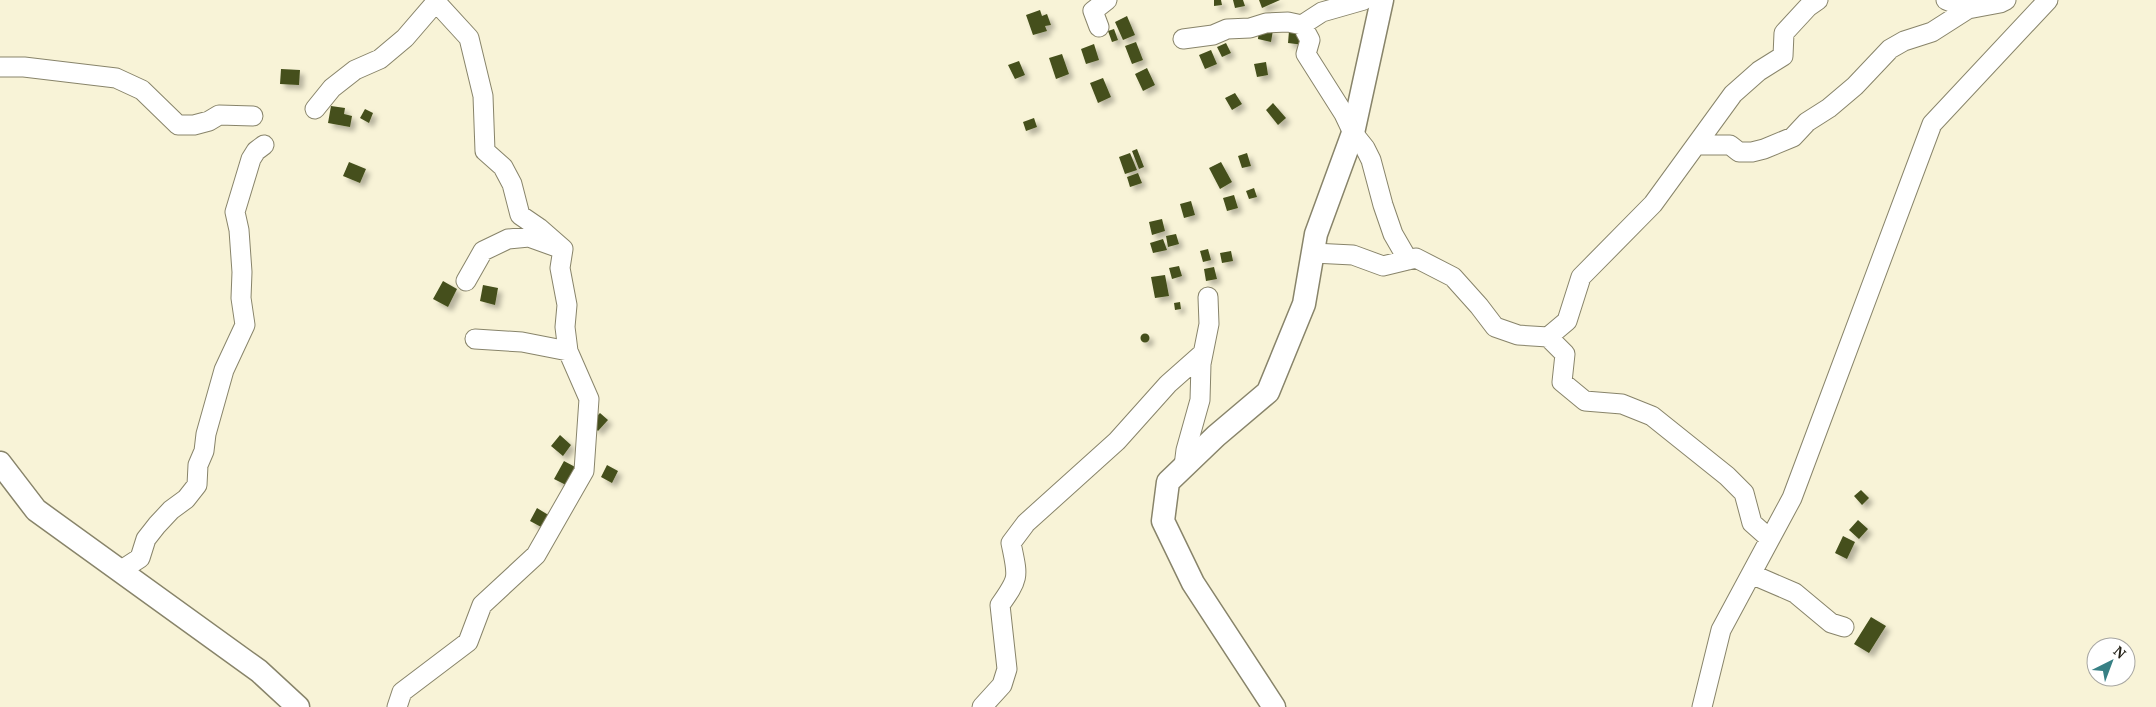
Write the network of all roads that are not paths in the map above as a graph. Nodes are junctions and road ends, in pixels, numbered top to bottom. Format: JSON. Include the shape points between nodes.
{"nodes":[{"id":1,"x":1106,"y":0,"type":"edge"},
{"id":2,"x":1364,"y":0,"type":"edge"},
{"id":3,"x":1382,"y":0,"type":"edge"},
{"id":4,"x":1818,"y":0,"type":"edge"},
{"id":5,"x":1946,"y":0,"type":"edge"},
{"id":6,"x":2006,"y":0,"type":"edge"},
{"id":7,"x":2048,"y":0,"type":"edge"},
{"id":8,"x":1968,"y":9,"type":"junction"},
{"id":9,"x":1302,"y":25,"type":"junction"},
{"id":10,"x":1099,"y":27,"type":"dead end"},
{"id":11,"x":1183,"y":39,"type":"dead end"},
{"id":12,"x":0,"y":67,"type":"edge"},
{"id":13,"x":315,"y":109,"type":"dead end"},
{"id":14,"x":253,"y":116,"type":"dead end"},
{"id":15,"x":1352,"y":133,"type":"junction"},
{"id":16,"x":1696,"y":145,"type":"junction"},
{"id":17,"x":264,"y":146,"type":"dead end"},
{"id":18,"x":562,"y":249,"type":"junction"},
{"id":19,"x":1313,"y":253,"type":"junction"},
{"id":20,"x":1408,"y":260,"type":"junction"},
{"id":21,"x":466,"y":281,"type":"dead end"},
{"id":22,"x":1208,"y":297,"type":"dead end"},
{"id":23,"x":1548,"y":337,"type":"junction"},
{"id":24,"x":475,"y":339,"type":"dead end"},
{"id":25,"x":568,"y":351,"type":"junction"},
{"id":26,"x":1203,"y":353,"type":"junction"},
{"id":27,"x":0,"y":463,"type":"edge"},
{"id":28,"x":1184,"y":466,"type":"junction"},
{"id":29,"x":1770,"y":539,"type":"junction"},
{"id":30,"x":120,"y":571,"type":"junction"},
{"id":31,"x":1751,"y":574,"type":"junction"},
{"id":32,"x":1844,"y":627,"type":"dead end"},
{"id":33,"x":298,"y":707,"type":"edge"},
{"id":34,"x":397,"y":707,"type":"edge"},
{"id":35,"x":982,"y":707,"type":"edge"},
{"id":36,"x":1274,"y":707,"type":"edge"},
{"id":37,"x":1702,"y":707,"type":"edge"}],
"edges":[{"from":1,"to":10,"type":"street","via":[[1093,10]]},
{"from":2,"to":9,"type":"street","via":[[1322,12]]},
{"from":3,"to":15,"type":"street"},
{"from":4,"to":16,"type":"street","via":[[1784,33],[1783,56],[1759,71],[1733,94]]},
{"from":5,"to":8,"type":"street"},
{"from":6,"to":8,"type":"street","via":[[2000,4]]},
{"from":7,"to":29,"type":"street","via":[[1932,124],[1792,498]]},
{"from":8,"to":16,"type":"street","via":[[1932,32],[1890,49],[1856,86],[1806,122],[1793,137],[1752,152],[1739,152],[1730,145]]},
{"from":9,"to":11,"type":"street","via":[[1266,23]]},
{"from":9,"to":15,"type":"street","via":[[1310,40],[1306,54],[1344,114]]},
{"from":12,"to":14,"type":"street","via":[[116,78],[142,90],[178,125],[194,126],[219,116]]},
{"from":13,"to":18,"type":"street","via":[[332,88],[355,70],[380,59],[405,38],[436,2],[469,38],[483,96],[485,151],[503,167],[512,184],[520,215]]},
{"from":15,"to":19,"type":"street","via":[[1319,223]]},
{"from":15,"to":20,"type":"street","via":[[1371,160],[1393,234]]},
{"from":16,"to":23,"type":"street","via":[[1653,204],[1582,277],[1567,321]]},
{"from":17,"to":30,"type":"street","via":[[251,159],[236,212],[245,325],[224,370],[198,465],[196,485],[146,539],[140,558]]},
{"from":18,"to":21,"type":"street","via":[[529,238],[508,239],[483,251]]},
{"from":18,"to":25,"type":"street","via":[[560,268],[567,306]]},
{"from":19,"to":20,"type":"street","via":[[1353,255],[1383,266]]},
{"from":19,"to":28,"type":"street","via":[[1304,304],[1268,392]]},
{"from":20,"to":23,"type":"street","via":[[1416,258],[1453,277],[1495,327],[1518,335]]},
{"from":22,"to":26,"type":"street","via":[[1209,324]]},
{"from":23,"to":29,"type":"street","via":[[1565,354],[1562,382],[1585,401],[1622,404],[1652,416],[1744,493],[1752,523]]},
{"from":24,"to":25,"type":"street","via":[[522,342]]},
{"from":25,"to":34,"type":"street","via":[[589,400],[584,471],[536,555],[482,605],[468,642],[402,692]]},
{"from":26,"to":28,"type":"street","via":[[1200,400]]},
{"from":26,"to":35,"type":"street","via":[[1168,384],[1117,441],[1026,523],[1011,543],[1017,569],[1016,583],[1000,606],[1007,669],[1002,685]]},
{"from":27,"to":30,"type":"street","via":[[36,510]]},
{"from":28,"to":36,"type":"street","via":[[1168,482],[1163,521],[1193,583]]},
{"from":29,"to":31,"type":"street"},
{"from":30,"to":33,"type":"street","via":[[259,671]]},
{"from":31,"to":32,"type":"street","via":[[1794,592],[1832,622]]},
{"from":31,"to":37,"type":"street","via":[[1721,630]]}]}
